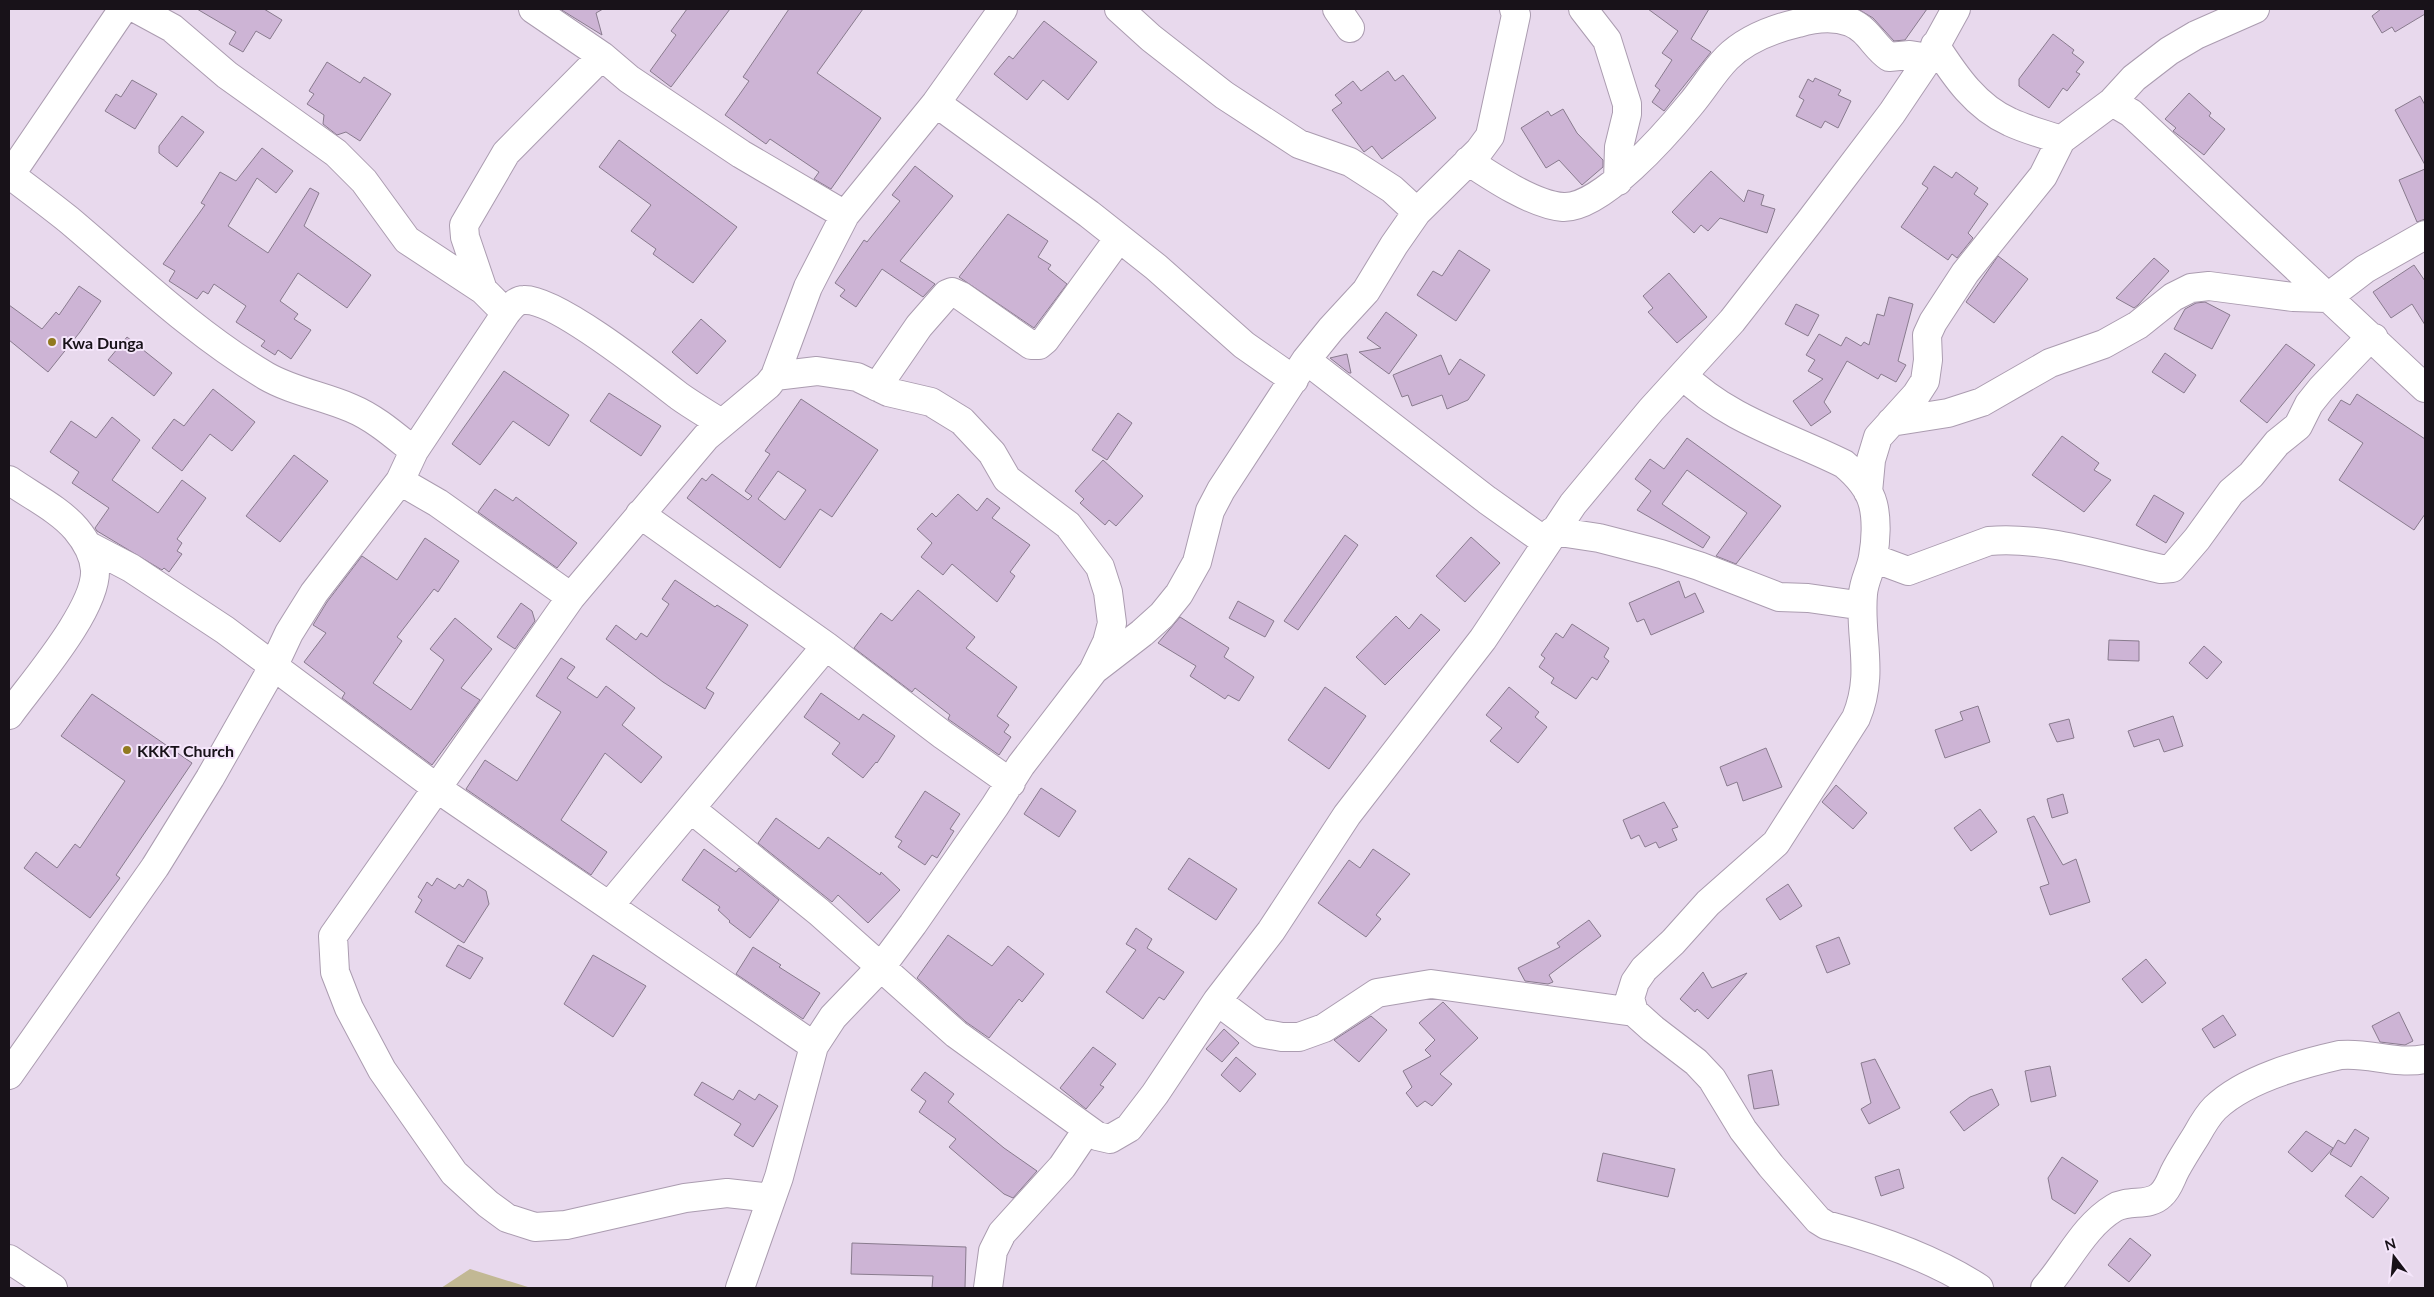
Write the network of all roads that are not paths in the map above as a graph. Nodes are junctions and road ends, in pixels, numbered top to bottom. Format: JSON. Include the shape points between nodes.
{"nodes":[{"id":1,"x":123,"y":9,"type":"edge"},
{"id":2,"x":136,"y":9,"type":"edge"},
{"id":3,"x":533,"y":9,"type":"edge"},
{"id":4,"x":1003,"y":9,"type":"edge"},
{"id":5,"x":1119,"y":9,"type":"edge"},
{"id":6,"x":1583,"y":9,"type":"edge"},
{"id":7,"x":1956,"y":9,"type":"edge"},
{"id":8,"x":2255,"y":9,"type":"edge"},
{"id":9,"x":1519,"y":11,"type":"edge"},
{"id":10,"x":1932,"y":52,"type":"junction"},
{"id":11,"x":602,"y":56,"type":"junction"},
{"id":12,"x":936,"y":102,"type":"junction"},
{"id":13,"x":2112,"y":102,"type":"junction"},
{"id":14,"x":2061,"y":140,"type":"junction"},
{"id":15,"x":1468,"y":161,"type":"junction"},
{"id":16,"x":9,"y":175,"type":"edge"},
{"id":17,"x":1618,"y":181,"type":"junction"},
{"id":18,"x":1417,"y":212,"type":"junction"},
{"id":19,"x":845,"y":215,"type":"junction"},
{"id":20,"x":2425,"y":235,"type":"edge"},
{"id":21,"x":1119,"y":238,"type":"junction"},
{"id":22,"x":483,"y":290,"type":"junction"},
{"id":23,"x":2327,"y":298,"type":"junction"},
{"id":24,"x":506,"y":313,"type":"junction"},
{"id":25,"x":2374,"y":338,"type":"junction"},
{"id":26,"x":1300,"y":370,"type":"junction"},
{"id":27,"x":1683,"y":375,"type":"junction"},
{"id":28,"x":775,"y":376,"type":"junction"},
{"id":29,"x":877,"y":387,"type":"junction"},
{"id":30,"x":2425,"y":388,"type":"edge"},
{"id":31,"x":1891,"y":422,"type":"junction"},
{"id":32,"x":721,"y":423,"type":"junction"},
{"id":33,"x":414,"y":451,"type":"junction"},
{"id":34,"x":9,"y":480,"type":"edge"},
{"id":35,"x":400,"y":481,"type":"junction"},
{"id":36,"x":1868,"y":492,"type":"junction"},
{"id":37,"x":640,"y":514,"type":"junction"},
{"id":38,"x":1550,"y":536,"type":"junction"},
{"id":39,"x":87,"y":545,"type":"junction"},
{"id":40,"x":1873,"y":558,"type":"junction"},
{"id":41,"x":571,"y":597,"type":"junction"},
{"id":42,"x":1862,"y":602,"type":"junction"},
{"id":43,"x":826,"y":646,"type":"junction"},
{"id":44,"x":273,"y":667,"type":"junction"},
{"id":45,"x":1094,"y":670,"type":"junction"},
{"id":46,"x":9,"y":715,"type":"edge"},
{"id":47,"x":1011,"y":782,"type":"junction"},
{"id":48,"x":438,"y":789,"type":"junction"},
{"id":49,"x":692,"y":808,"type":"junction"},
{"id":50,"x":610,"y":905,"type":"junction"},
{"id":51,"x":881,"y":966,"type":"junction"},
{"id":52,"x":1217,"y":1001,"type":"junction"},
{"id":53,"x":1634,"y":1012,"type":"junction"},
{"id":54,"x":814,"y":1046,"type":"junction"},
{"id":55,"x":2425,"y":1059,"type":"edge"},
{"id":56,"x":9,"y":1075,"type":"edge"},
{"id":57,"x":1087,"y":1130,"type":"junction"},
{"id":58,"x":771,"y":1198,"type":"junction"},
{"id":59,"x":9,"y":1259,"type":"edge"},
{"id":60,"x":53,"y":1288,"type":"edge"},
{"id":61,"x":740,"y":1288,"type":"edge"},
{"id":62,"x":988,"y":1288,"type":"edge"},
{"id":63,"x":1979,"y":1288,"type":"edge"},
{"id":64,"x":2045,"y":1288,"type":"edge"}],
"edges":[{"from":1,"to":16,"type":"street"},
{"from":2,"to":22,"type":"street","via":[[172,28],[227,75],[336,153],[364,181],[411,245]]},
{"from":3,"to":11,"type":"street"},
{"from":4,"to":12,"type":"street"},
{"from":5,"to":18,"type":"street","via":[[1150,38],[1224,95],[1299,144],[1350,162],[1392,189]]},
{"from":6,"to":17,"type":"street","via":[[1607,40],[1627,104],[1618,155]]},
{"from":7,"to":10,"type":"street"},
{"from":8,"to":13,"type":"street","via":[[2196,35],[2170,51],[2134,78]]},
{"from":9,"to":15,"type":"street","via":[[1490,136]]},
{"from":10,"to":14,"type":"street","via":[[1980,103],[2008,121]]},
{"from":10,"to":17,"type":"street","via":[[1889,57],[1862,30],[1850,22],[1836,19],[1809,20],[1773,30],[1751,40],[1728,57],[1691,105]]},
{"from":10,"to":27,"type":"street","via":[[1892,113],[1816,213],[1732,321]]},
{"from":11,"to":19,"type":"street","via":[[741,154]]},
{"from":11,"to":22,"type":"street","via":[[506,153],[464,225],[464,237]]},
{"from":12,"to":19,"type":"street"},
{"from":12,"to":21,"type":"street"},
{"from":13,"to":14,"type":"street"},
{"from":13,"to":23,"type":"street","via":[[2131,113]]},
{"from":14,"to":31,"type":"street","via":[[2043,176],[1942,304],[1927,336],[1925,381]]},
{"from":15,"to":17,"type":"street","via":[[1499,181],[1562,207],[1577,204]]},
{"from":15,"to":18,"type":"street"},
{"from":16,"to":33,"type":"street","via":[[222,346],[267,376],[292,388],[364,414]]},
{"from":18,"to":26,"type":"street","via":[[1366,291]]},
{"from":19,"to":28,"type":"street","via":[[817,265]]},
{"from":20,"to":23,"type":"street","via":[[2365,269]]},
{"from":21,"to":26,"type":"street","via":[[1244,344]]},
{"from":21,"to":29,"type":"street","via":[[1039,345],[1031,345],[952,292],[919,326]]},
{"from":22,"to":24,"type":"street"},
{"from":23,"to":25,"type":"street"},
{"from":23,"to":31,"type":"street","via":[[2210,286],[2190,288],[2104,344],[2050,363],[1996,396],[1948,413]]},
{"from":24,"to":32,"type":"street","via":[[514,304],[525,300],[541,304],[604,341]]},
{"from":24,"to":33,"type":"street"},
{"from":25,"to":30,"type":"street"},
{"from":25,"to":40,"type":"street","via":[[2362,346],[2309,404],[2298,426],[2284,435],[2251,475],[2232,492],[2172,568],[2162,569],[2085,550],[2003,540],[1974,546],[1908,572]]},
{"from":26,"to":38,"type":"street","via":[[1488,500]]},
{"from":26,"to":45,"type":"street","via":[[1221,490],[1210,511],[1196,562],[1179,594],[1142,633]]},
{"from":27,"to":36,"type":"street","via":[[1701,392],[1741,416],[1844,464]]},
{"from":27,"to":38,"type":"street","via":[[1645,417]]},
{"from":28,"to":29,"type":"street","via":[[806,371],[836,372],[857,377]]},
{"from":28,"to":32,"type":"street","via":[[759,394]]},
{"from":29,"to":45,"type":"street","via":[[931,402],[962,422],[992,453],[1007,479],[1055,514],[1081,540],[1100,567],[1108,592],[1112,623]]},
{"from":31,"to":36,"type":"street","via":[[1876,444]]},
{"from":32,"to":37,"type":"street"},
{"from":33,"to":35,"type":"street"},
{"from":34,"to":39,"type":"street","via":[[64,518]]},
{"from":35,"to":41,"type":"street","via":[[438,503]]},
{"from":35,"to":44,"type":"street","via":[[314,593],[289,632]]},
{"from":36,"to":40,"type":"street","via":[[1875,523]]},
{"from":37,"to":41,"type":"street"},
{"from":37,"to":43,"type":"street"},
{"from":38,"to":42,"type":"street","via":[[1599,538],[1661,554],[1779,597],[1850,604]]},
{"from":38,"to":52,"type":"street","via":[[1483,639],[1346,815],[1271,931]]},
{"from":39,"to":44,"type":"street","via":[[131,568],[226,630]]},
{"from":39,"to":46,"type":"street","via":[[95,572],[91,595],[72,628]]},
{"from":40,"to":42,"type":"street"},
{"from":41,"to":48,"type":"street"},
{"from":42,"to":53,"type":"street","via":[[1866,674],[1861,708],[1851,728],[1776,843],[1708,903],[1639,975],[1630,998]]},
{"from":43,"to":47,"type":"street","via":[[942,736]]},
{"from":43,"to":49,"type":"street"},
{"from":44,"to":48,"type":"street"},
{"from":44,"to":56,"type":"street","via":[[155,867]]},
{"from":45,"to":47,"type":"street"},
{"from":47,"to":51,"type":"street","via":[[943,884]]},
{"from":48,"to":50,"type":"street"},
{"from":48,"to":58,"type":"street","via":[[333,936],[335,972],[367,1045],[454,1173],[507,1218],[535,1227],[574,1224],[685,1198],[727,1193]]},
{"from":49,"to":50,"type":"street"},
{"from":49,"to":51,"type":"street"},
{"from":50,"to":54,"type":"street"},
{"from":51,"to":54,"type":"street","via":[[833,1017]]},
{"from":51,"to":57,"type":"street","via":[[956,1034]]},
{"from":52,"to":53,"type":"street","via":[[1260,1033],[1282,1037],[1299,1036],[1324,1028],[1377,993],[1431,984]]},
{"from":52,"to":57,"type":"street","via":[[1129,1128],[1110,1139]]},
{"from":53,"to":63,"type":"street","via":[[1712,1079],[1743,1130],[1818,1220],[1908,1252],[1957,1274]]},
{"from":54,"to":58,"type":"street"},
{"from":55,"to":64,"type":"street","via":[[2395,1062],[2340,1055],[2304,1063],[2236,1093],[2210,1113],[2161,1196],[2152,1201],[2120,1205],[2107,1213],[2086,1234]]},
{"from":57,"to":62,"type":"street","via":[[1062,1167],[1002,1233],[993,1251]]},
{"from":58,"to":61,"type":"street"},
{"from":59,"to":60,"type":"street"}]}
